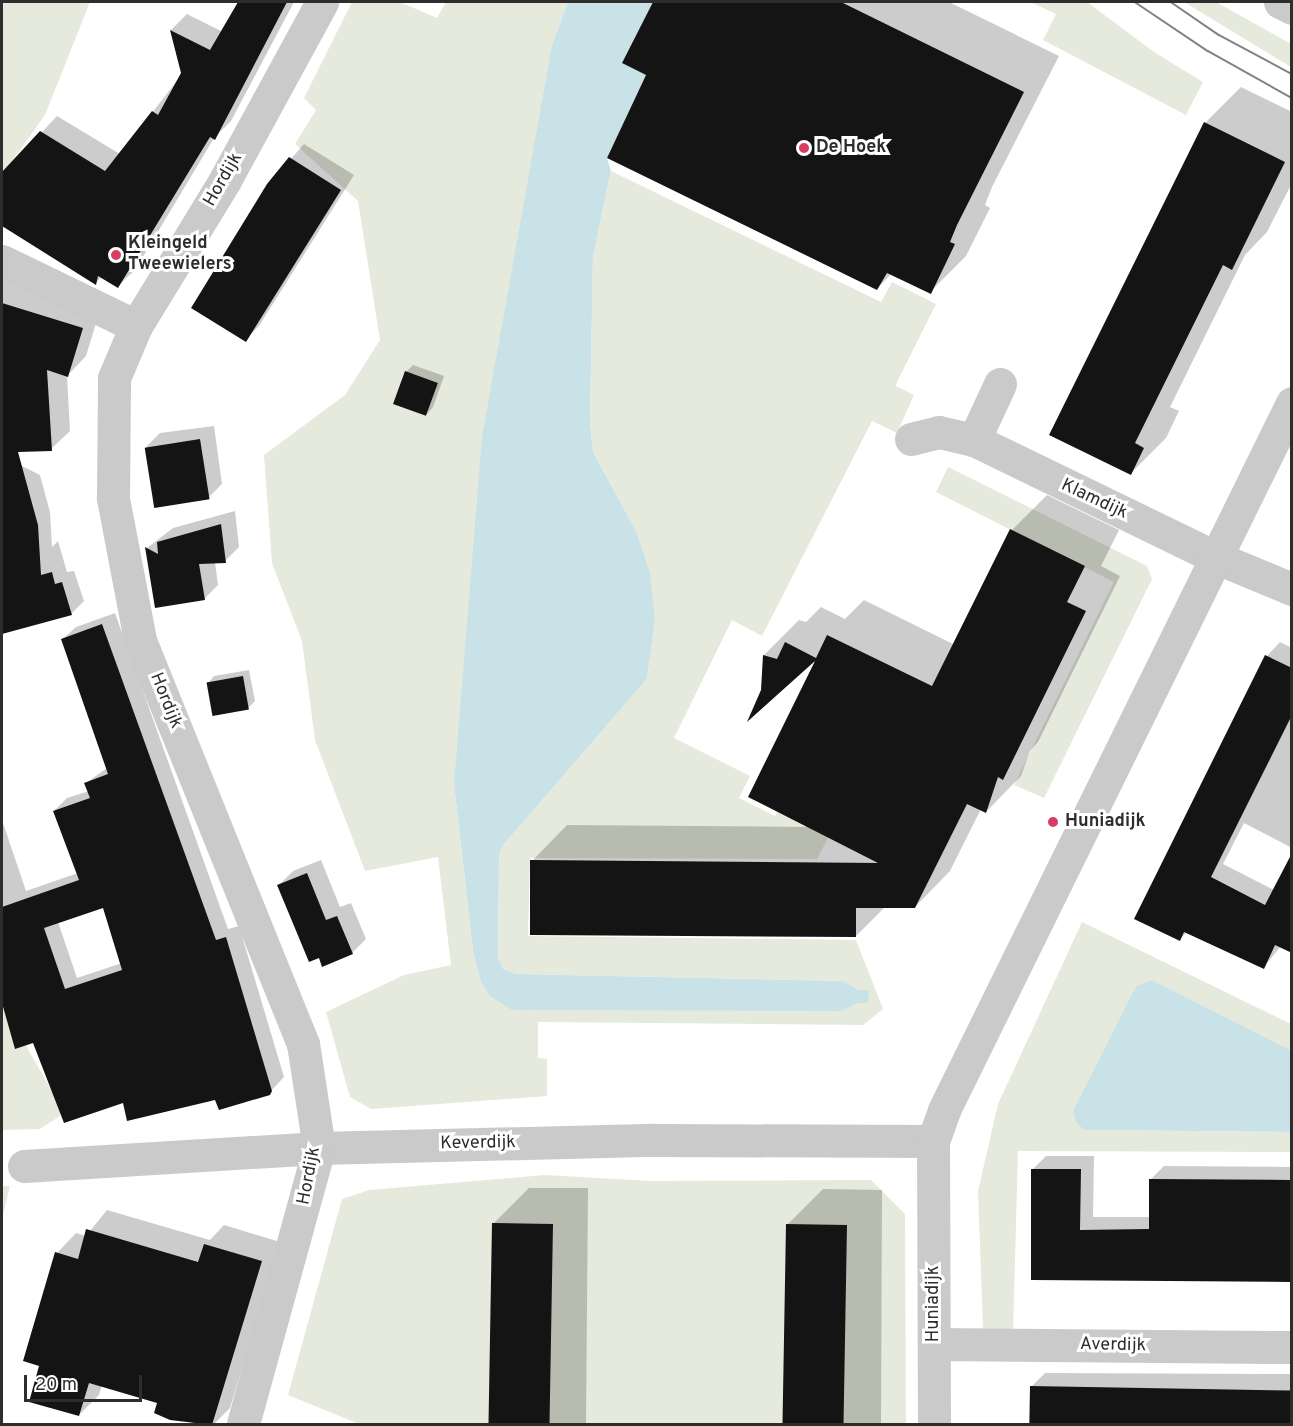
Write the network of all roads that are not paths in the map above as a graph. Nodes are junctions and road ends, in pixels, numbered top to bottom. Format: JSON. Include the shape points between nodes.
{"nodes":[{"id":1,"x":322,"y":2,"type":"edge"},
{"id":2,"x":1280,"y":2,"type":"edge"},
{"id":3,"x":1292,"y":8,"type":"edge"},
{"id":4,"x":2,"y":261,"type":"edge"},
{"id":5,"x":136,"y":326,"type":"junction"},
{"id":6,"x":1000,"y":384,"type":"dead end"},
{"id":7,"x":1292,"y":403,"type":"edge"},
{"id":8,"x":911,"y":440,"type":"dead end"},
{"id":9,"x":974,"y":440,"type":"junction"},
{"id":10,"x":1215,"y":557,"type":"junction"},
{"id":11,"x":1292,"y":589,"type":"edge"},
{"id":12,"x":933,"y":1141,"type":"junction"},
{"id":13,"x":319,"y":1148,"type":"junction"},
{"id":14,"x":24,"y":1166,"type":"dead end"},
{"id":15,"x":935,"y":1344,"type":"junction"},
{"id":16,"x":1292,"y":1347,"type":"edge"},
{"id":17,"x":243,"y":1425,"type":"edge"},
{"id":18,"x":934,"y":1425,"type":"edge"}],
"edges":[{"from":1,"to":5,"type":"street","name":"Hordijk","via":[[225,180]]},
{"from":2,"to":3,"type":"street"},
{"from":4,"to":5,"type":"street"},
{"from":5,"to":13,"type":"street","name":"Hordijk","via":[[114,378],[113,498],[140,640],[303,1044]]},
{"from":6,"to":9,"type":"street"},
{"from":7,"to":10,"type":"street","name":"Huniadijk"},
{"from":8,"to":9,"type":"street","name":"Klamdijk","via":[[939,432]]},
{"from":9,"to":10,"type":"street","name":"Klamdijk"},
{"from":10,"to":11,"type":"street","name":"Klamdijk"},
{"from":10,"to":12,"type":"street","name":"Huniadijk","via":[[944,1110]]},
{"from":12,"to":13,"type":"street","name":"Keverdijk","via":[[656,1140]]},
{"from":12,"to":15,"type":"street","name":"Huniadijk"},
{"from":13,"to":14,"type":"street","name":"Keverdijk"},
{"from":13,"to":17,"type":"street","name":"Hordijk"},
{"from":15,"to":16,"type":"street","name":"Averdijk"},
{"from":15,"to":18,"type":"street","name":"Huniadijk"}]}
